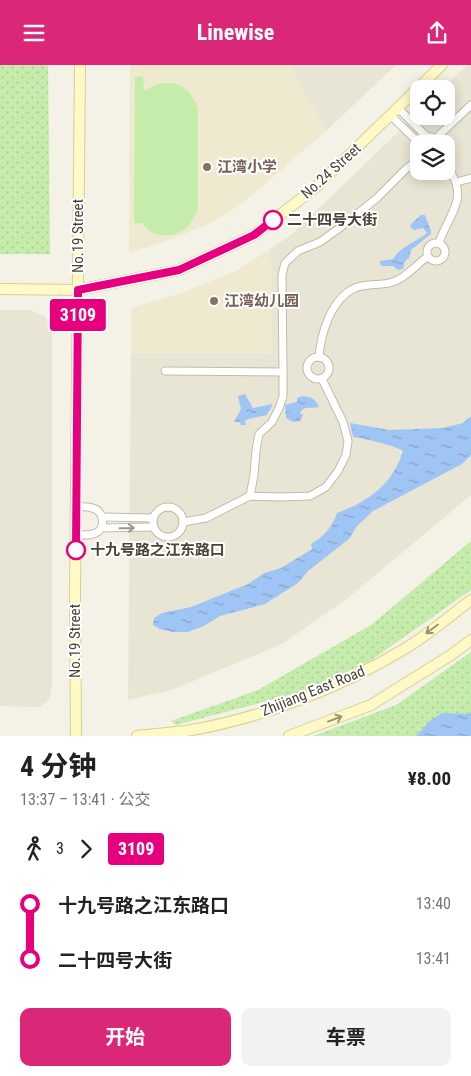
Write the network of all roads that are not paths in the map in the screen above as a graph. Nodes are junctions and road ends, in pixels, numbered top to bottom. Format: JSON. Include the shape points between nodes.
{"nodes":[{"id":1,"x":80,"y":65,"type":"edge"},
{"id":2,"x":442,"y":65,"type":"edge"},
{"id":3,"x":471,"y":105,"type":"edge"},
{"id":4,"x":394,"y":111,"type":"junction"},
{"id":5,"x":413,"y":135,"type":"edge"},
{"id":6,"x":425,"y":135,"type":"edge"},
{"id":7,"x":444,"y":135,"type":"edge"},
{"id":8,"x":410,"y":166,"type":"edge"},
{"id":9,"x":455,"y":177,"type":"edge"},
{"id":10,"x":471,"y":178,"type":"edge"},
{"id":11,"x":457,"y":182,"type":"junction"},
{"id":12,"x":438,"y":243,"type":"junction"},
{"id":13,"x":427,"y":257,"type":"junction"},
{"id":14,"x":0,"y":289,"type":"edge"},
{"id":15,"x":78,"y":290,"type":"junction"},
{"id":16,"x":319,"y":357,"type":"junction"},
{"id":17,"x":165,"y":371,"type":"dead end"},
{"id":18,"x":283,"y":372,"type":"junction"},
{"id":19,"x":322,"y":379,"type":"junction"},
{"id":20,"x":250,"y":496,"type":"junction"},
{"id":21,"x":76,"y":507,"type":"junction"},
{"id":22,"x":102,"y":517,"type":"junction"},
{"id":23,"x":153,"y":518,"type":"junction"},
{"id":24,"x":183,"y":522,"type":"junction"},
{"id":25,"x":153,"y":527,"type":"junction"},
{"id":26,"x":101,"y":528,"type":"junction"},
{"id":27,"x":76,"y":535,"type":"junction"},
{"id":28,"x":471,"y":600,"type":"edge"},
{"id":29,"x":471,"y":640,"type":"edge"},
{"id":30,"x":260,"y":713,"type":"junction"},
{"id":31,"x":76,"y":736,"type":"edge"},
{"id":32,"x":137,"y":736,"type":"edge"},
{"id":33,"x":191,"y":736,"type":"edge"},
{"id":34,"x":289,"y":736,"type":"edge"}],
"edges":[{"from":1,"to":15,"type":"street","name":"No.19 Street"},
{"from":2,"to":4,"type":"street","name":"No.24 Street"},
{"from":3,"to":7,"type":"street"},
{"from":4,"to":5,"type":"street"},
{"from":4,"to":6,"type":"street"},
{"from":4,"to":15,"type":"street","name":"No.24 Street","via":[[316,187],[254,235],[179,270]]},
{"from":8,"to":18,"type":"street","via":[[345,224],[320,242],[298,251],[285,263],[282,275]]},
{"from":9,"to":11,"type":"street"},
{"from":10,"to":11,"type":"street"},
{"from":11,"to":12,"type":"street","via":[[460,189],[456,203]]},
{"from":12,"to":13,"type":"street","via":[[429,245]]},
{"from":12,"to":13,"type":"street","via":[[445,249],[443,258],[435,262]]},
{"from":13,"to":16,"type":"street","via":[[394,282],[355,289],[340,300],[329,317]]},
{"from":14,"to":15,"type":"street","name":"No.24 Street"},
{"from":15,"to":21,"type":"street","name":"No.19 Street"},
{"from":16,"to":19,"type":"street","via":[[326,360],[329,367],[328,374]]},
{"from":16,"to":19,"type":"street","via":[[312,359],[307,368],[312,377]]},
{"from":17,"to":18,"type":"street"},
{"from":18,"to":20,"type":"street","via":[[280,406],[272,422],[259,434]]},
{"from":19,"to":20,"type":"street","via":[[343,422],[348,441],[346,455],[338,471],[326,487],[310,496]]},
{"from":20,"to":24,"type":"street","via":[[206,518]]},
{"from":21,"to":22,"type":"street","via":[[92,507]]},
{"from":21,"to":27,"type":"street","name":"No.19 Street"},
{"from":22,"to":23,"type":"street"},
{"from":22,"to":26,"type":"street"},
{"from":23,"to":24,"type":"street","via":[[158,510],[168,507],[177,509]]},
{"from":23,"to":25,"type":"street"},
{"from":24,"to":25,"type":"street","via":[[179,532],[170,537],[160,535]]},
{"from":26,"to":25,"type":"street","one_way":true},
{"from":26,"to":27,"type":"street","via":[[91,535]]},
{"from":27,"to":31,"type":"street","name":"No.19 Street"},
{"from":28,"to":30,"type":"street","name":"Zhijiang East Road","one_way":true,"via":[[408,647],[349,679]]},
{"from":34,"to":29,"type":"street","one_way":true,"via":[[371,705]]},
{"from":30,"to":32,"type":"street","name":"Zhijiang East Road","via":[[186,731]]},
{"from":30,"to":33,"type":"street","via":[[235,726]]}]}
